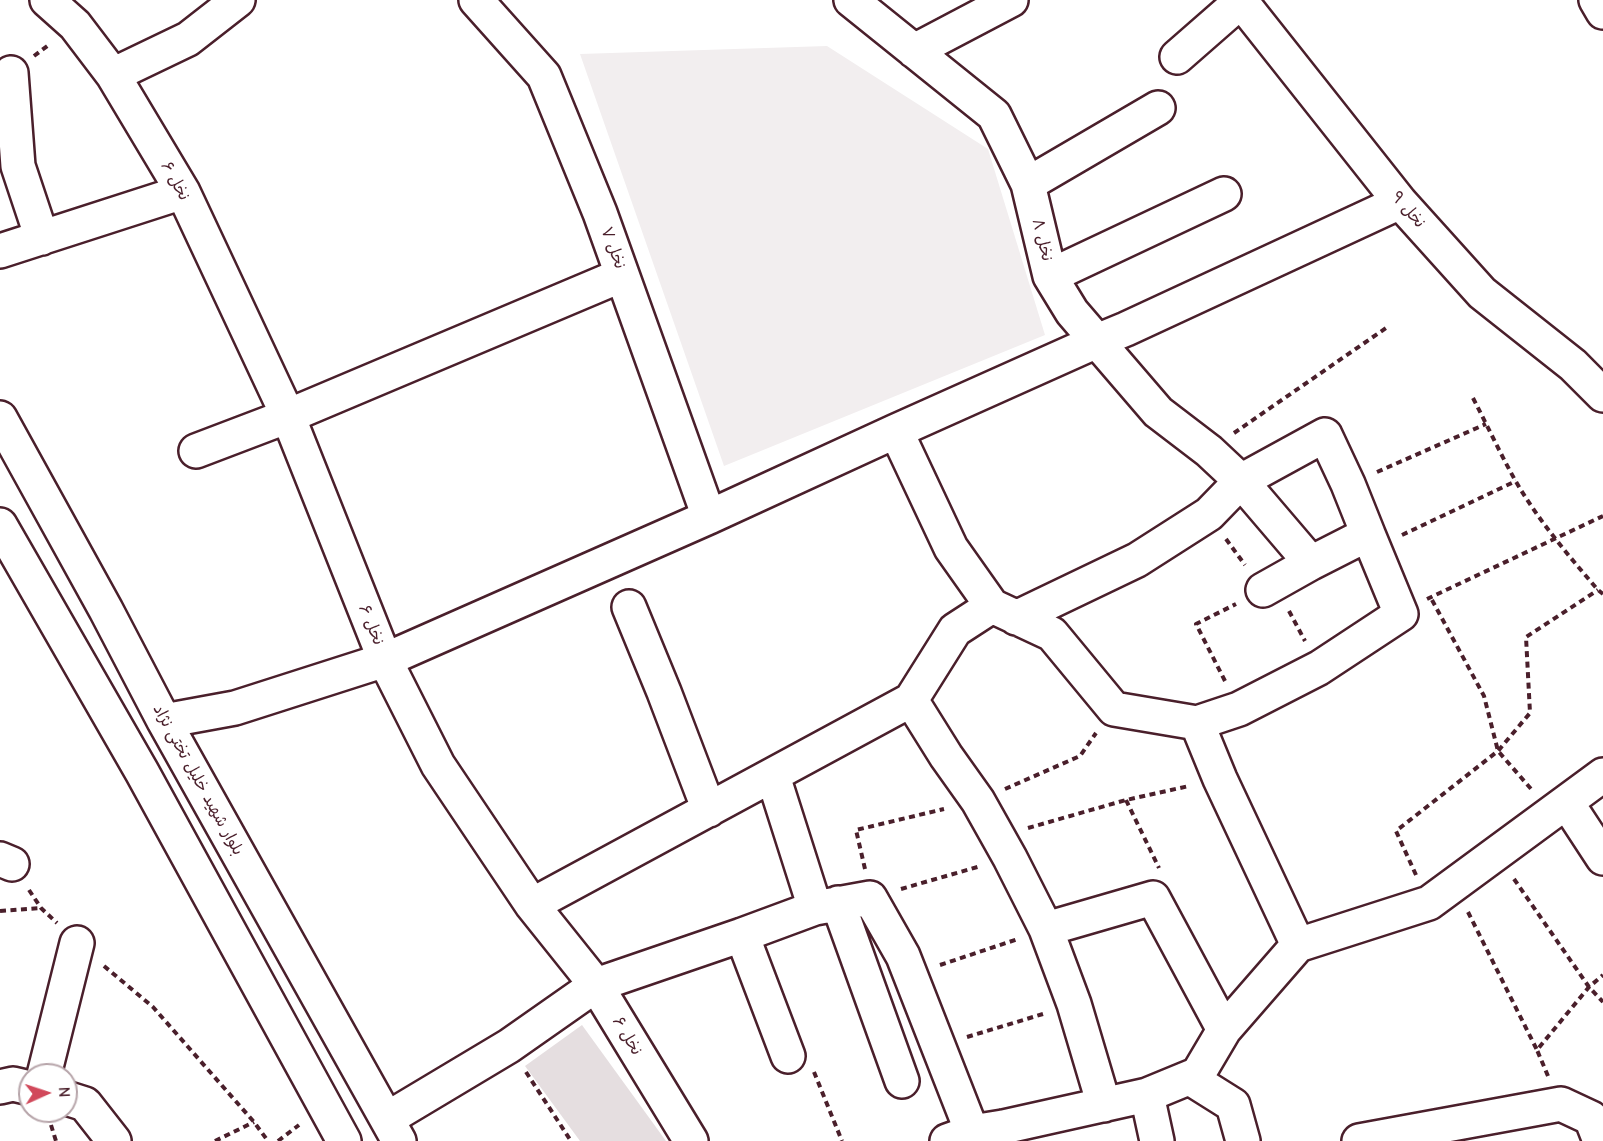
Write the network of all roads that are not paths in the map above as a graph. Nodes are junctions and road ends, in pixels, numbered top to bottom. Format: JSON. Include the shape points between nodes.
{"nodes":[{"id":1,"x":47,"y":0,"type":"edge"},
{"id":2,"x":238,"y":0,"type":"edge"},
{"id":3,"x":476,"y":0,"type":"edge"},
{"id":4,"x":851,"y":0,"type":"edge"},
{"id":5,"x":1011,"y":0,"type":"edge"},
{"id":6,"x":1241,"y":0,"type":"edge"},
{"id":7,"x":1596,"y":0,"type":"edge"},
{"id":8,"x":1603,"y":12,"type":"edge"},
{"id":9,"x":914,"y":51,"type":"junction"},
{"id":10,"x":1177,"y":57,"type":"dead end"},
{"id":11,"x":11,"y":73,"type":"road end"},
{"id":12,"x":113,"y":75,"type":"junction"},
{"id":13,"x":1158,"y":108,"type":"dead end"},
{"id":14,"x":1028,"y":184,"type":"junction"},
{"id":15,"x":183,"y":192,"type":"junction"},
{"id":16,"x":1224,"y":194,"type":"dead end"},
{"id":17,"x":1400,"y":202,"type":"junction"},
{"id":18,"x":42,"y":238,"type":"junction"},
{"id":19,"x":0,"y":251,"type":"edge"},
{"id":20,"x":622,"y":274,"type":"junction"},
{"id":21,"x":1050,"y":276,"type":"junction"},
{"id":22,"x":1097,"y":341,"type":"junction"},
{"id":23,"x":1603,"y":395,"type":"edge"},
{"id":24,"x":288,"y":416,"type":"junction"},
{"id":25,"x":0,"y":418,"type":"edge"},
{"id":26,"x":896,"y":431,"type":"junction"},
{"id":27,"x":196,"y":451,"type":"dead end"},
{"id":28,"x":1241,"y":481,"type":"junction"},
{"id":29,"x":709,"y":518,"type":"junction"},
{"id":30,"x":0,"y":525,"type":"edge"},
{"id":31,"x":1371,"y":541,"type":"junction"},
{"id":32,"x":1311,"y":563,"type":"junction"},
{"id":33,"x":1268,"y":587,"type":"road end"},
{"id":34,"x":629,"y":607,"type":"dead end"},
{"id":35,"x":1004,"y":612,"type":"junction"},
{"id":36,"x":385,"y":660,"type":"junction"},
{"id":37,"x":911,"y":700,"type":"junction"},
{"id":38,"x":164,"y":721,"type":"junction"},
{"id":39,"x":1197,"y":723,"type":"junction"},
{"id":40,"x":1603,"y":775,"type":"edge"},
{"id":41,"x":773,"y":776,"type":"junction"},
{"id":42,"x":1560,"y":808,"type":"junction"},
{"id":43,"x":709,"y":810,"type":"junction"},
{"id":44,"x":1603,"y":858,"type":"edge"},
{"id":45,"x":532,"y":905,"type":"junction"},
{"id":46,"x":826,"y":906,"type":"junction"},
{"id":47,"x":1047,"y":929,"type":"junction"},
{"id":48,"x":742,"y":935,"type":"junction"},
{"id":49,"x":77,"y":942,"type":"road end"},
{"id":50,"x":1298,"y":945,"type":"junction"},
{"id":51,"x":596,"y":985,"type":"junction"},
{"id":52,"x":1224,"y":1030,"type":"junction"},
{"id":53,"x":788,"y":1056,"type":"road end"},
{"id":54,"x":47,"y":1063,"type":"edge"},
{"id":55,"x":1190,"y":1078,"type":"junction"},
{"id":56,"x":902,"y":1081,"type":"dead end"},
{"id":57,"x":18,"y":1085,"type":"edge"},
{"id":58,"x":0,"y":1087,"type":"edge"},
{"id":59,"x":1147,"y":1095,"type":"junction"},
{"id":60,"x":78,"y":1102,"type":"edge"},
{"id":61,"x":1104,"y":1105,"type":"junction"},
{"id":62,"x":393,"y":1130,"type":"edge"},
{"id":63,"x":959,"y":1137,"type":"edge"},
{"id":64,"x":114,"y":1141,"type":"edge"},
{"id":65,"x":344,"y":1141,"type":"edge"},
{"id":66,"x":691,"y":1141,"type":"edge"},
{"id":67,"x":1157,"y":1141,"type":"edge"},
{"id":68,"x":1243,"y":1141,"type":"edge"},
{"id":69,"x":1359,"y":1141,"type":"edge"},
{"id":70,"x":1600,"y":1141,"type":"edge"}],
"edges":[{"from":1,"to":12,"type":"street","name":"نخل ۶","via":[[75,25]]},
{"from":2,"to":12,"type":"street","via":[[188,39]]},
{"from":3,"to":20,"type":"street","name":"نخل ۷","via":[[544,76]]},
{"from":4,"to":9,"type":"street","name":"نخل ۸"},
{"from":5,"to":9,"type":"street"},
{"from":6,"to":10,"type":"street"},
{"from":6,"to":17,"type":"street","name":"نخل ۹"},
{"from":7,"to":8,"type":"street"},
{"from":9,"to":14,"type":"street","name":"نخل ۸","via":[[994,115]]},
{"from":11,"to":18,"type":"street","via":[[18,166]]},
{"from":12,"to":15,"type":"street","name":"نخل ۶"},
{"from":13,"to":14,"type":"street"},
{"from":14,"to":21,"type":"street","name":"نخل ۸"},
{"from":15,"to":18,"type":"street"},
{"from":15,"to":24,"type":"street","name":"نخل ۶"},
{"from":16,"to":21,"type":"street"},
{"from":17,"to":22,"type":"street"},
{"from":17,"to":23,"type":"street","name":"نخل ۹","via":[[1482,293],[1573,365]]},
{"from":18,"to":19,"type":"street"},
{"from":20,"to":24,"type":"street"},
{"from":20,"to":29,"type":"street","name":"نخل ۷"},
{"from":21,"to":22,"type":"street","name":"نخل ۸","via":[[1072,312]]},
{"from":22,"to":26,"type":"street"},
{"from":22,"to":28,"type":"street","name":"نخل ۸","via":[[1158,412]]},
{"from":24,"to":27,"type":"street"},
{"from":24,"to":36,"type":"street","name":"نخل ۶"},
{"from":25,"to":38,"type":"street","name":"بلوار شهید خلیل تختی نژاد"},
{"from":26,"to":29,"type":"street"},
{"from":26,"to":35,"type":"street","via":[[951,548]]},
{"from":28,"to":31,"type":"street","via":[[1324,435]]},
{"from":28,"to":32,"type":"street","name":"نخل ۸"},
{"from":28,"to":35,"type":"street","via":[[1209,514],[1137,560]]},
{"from":29,"to":36,"type":"street"},
{"from":30,"to":65,"type":"street","via":[[142,772]]},
{"from":31,"to":32,"type":"street"},
{"from":31,"to":39,"type":"street","via":[[1401,614],[1319,668],[1239,709]]},
{"from":32,"to":33,"type":"street"},
{"from":34,"to":43,"type":"street"},
{"from":35,"to":37,"type":"street","via":[[955,630]]},
{"from":35,"to":39,"type":"street","via":[[1052,634],[1114,709]]},
{"from":36,"to":38,"type":"street","via":[[235,708]]},
{"from":36,"to":45,"type":"street","name":"نخل ۶","via":[[438,765]]},
{"from":37,"to":41,"type":"street"},
{"from":37,"to":47,"type":"street","via":[[978,801]]},
{"from":38,"to":62,"type":"street","name":"بلوار شهید خلیل تختی نژاد"},
{"from":39,"to":50,"type":"street"},
{"from":40,"to":42,"type":"street"},
{"from":41,"to":43,"type":"street"},
{"from":41,"to":46,"type":"street"},
{"from":42,"to":44,"type":"street"},
{"from":42,"to":50,"type":"street","via":[[1442,894]]},
{"from":43,"to":45,"type":"street"},
{"from":45,"to":51,"type":"street","name":"نخل ۶"},
{"from":46,"to":48,"type":"street"},
{"from":46,"to":56,"type":"street"},
{"from":46,"to":63,"type":"street","via":[[870,898],[903,956],[938,1045]]},
{"from":47,"to":52,"type":"street","via":[[1153,898]]},
{"from":47,"to":61,"type":"street"},
{"from":48,"to":51,"type":"street"},
{"from":48,"to":53,"type":"street"},
{"from":49,"to":54,"type":"street"},
{"from":50,"to":52,"type":"street"},
{"from":51,"to":62,"type":"street"},
{"from":51,"to":66,"type":"street","name":"نخل ۶"},
{"from":52,"to":55,"type":"street","via":[[1198,1074]]},
{"from":55,"to":59,"type":"street"},
{"from":55,"to":68,"type":"street","via":[[1233,1105]]},
{"from":57,"to":58,"type":"street"},
{"from":59,"to":61,"type":"street"},
{"from":59,"to":67,"type":"street"},
{"from":60,"to":64,"type":"street","via":[[85,1104]]},
{"from":61,"to":63,"type":"street"},
{"from":69,"to":70,"type":"street","via":[[1561,1104],[1591,1118]]}]}
